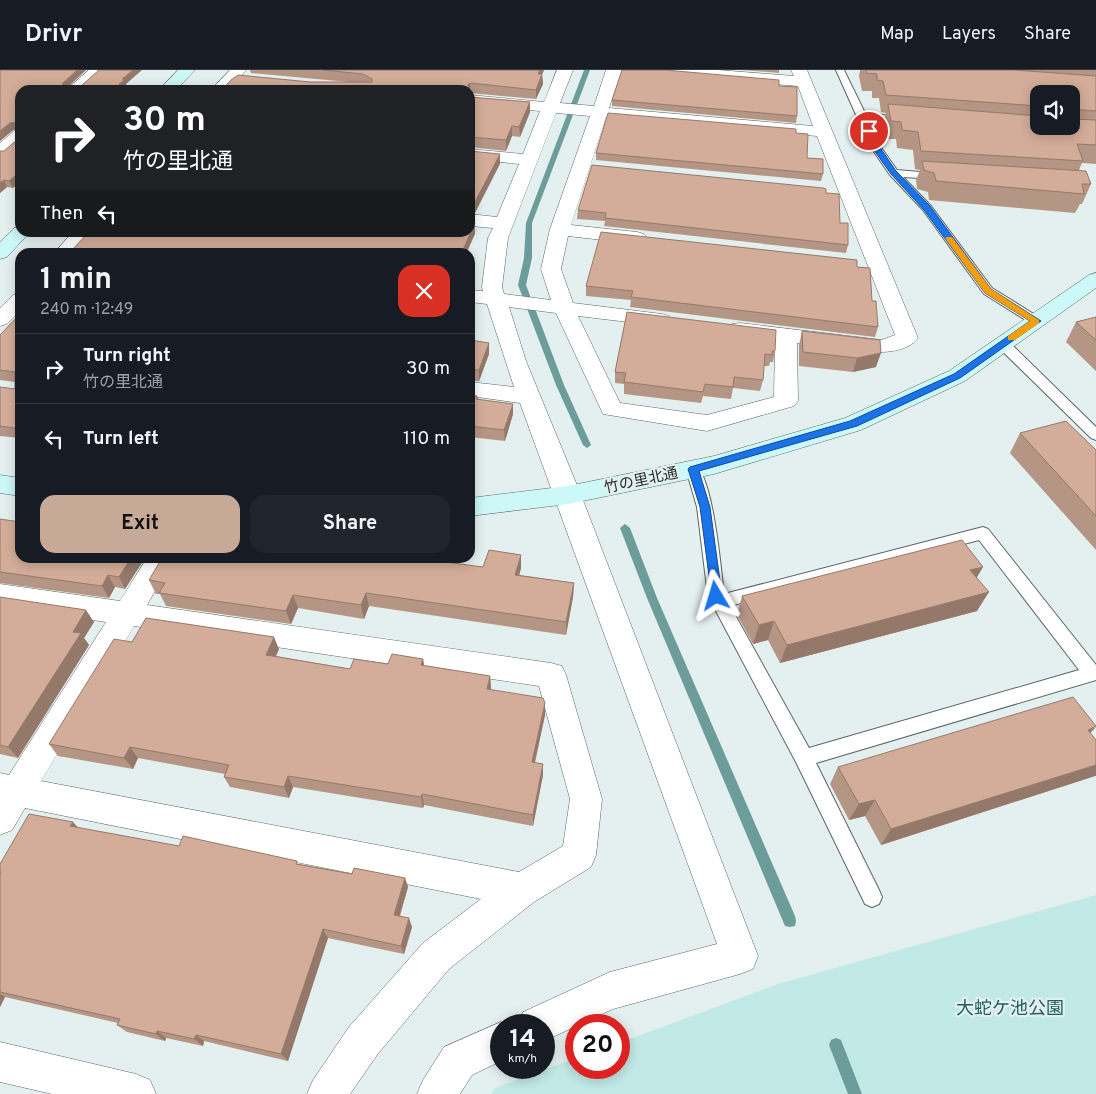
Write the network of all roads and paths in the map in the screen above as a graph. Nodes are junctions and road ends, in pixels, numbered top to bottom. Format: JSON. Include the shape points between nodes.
{"nodes":[{"id":1,"x":98,"y":70,"type":"edge"},
{"id":2,"x":187,"y":70,"type":"edge"},
{"id":3,"x":565,"y":70,"type":"edge"},
{"id":4,"x":614,"y":70,"type":"edge"},
{"id":5,"x":665,"y":70,"type":"edge"},
{"id":6,"x":844,"y":71,"type":"edge"},
{"id":7,"x":240,"y":76,"type":"edge"},
{"id":8,"x":802,"y":76,"type":"edge"},
{"id":9,"x":80,"y":85,"type":"edge"},
{"id":10,"x":172,"y":85,"type":"edge"},
{"id":11,"x":226,"y":85,"type":"edge"},
{"id":12,"x":475,"y":100,"type":"edge"},
{"id":13,"x":550,"y":107,"type":"junction"},
{"id":14,"x":600,"y":111,"type":"junction"},
{"id":15,"x":864,"y":116,"type":"junction"},
{"id":16,"x":922,"y":121,"type":"edge"},
{"id":17,"x":824,"y":132,"type":"junction"},
{"id":18,"x":15,"y":139,"type":"edge"},
{"id":19,"x":0,"y":152,"type":"edge"},
{"id":20,"x":475,"y":155,"type":"edge"},
{"id":21,"x":529,"y":160,"type":"junction"},
{"id":22,"x":582,"y":165,"type":"junction"},
{"id":23,"x":602,"y":167,"type":"edge"},
{"id":24,"x":894,"y":173,"type":"junction"},
{"id":25,"x":951,"y":176,"type":"edge"},
{"id":26,"x":828,"y":189,"type":"edge"},
{"id":27,"x":848,"y":191,"type":"junction"},
{"id":28,"x":475,"y":220,"type":"edge"},
{"id":29,"x":504,"y":223,"type":"junction"},
{"id":30,"x":560,"y":229,"type":"junction"},
{"id":31,"x":16,"y":237,"type":"edge"},
{"id":32,"x":79,"y":237,"type":"edge"},
{"id":33,"x":659,"y":240,"type":"edge"},
{"id":34,"x":69,"y":248,"type":"edge"},
{"id":35,"x":0,"y":253,"type":"edge"},
{"id":36,"x":858,"y":262,"type":"edge"},
{"id":37,"x":877,"y":264,"type":"junction"},
{"id":38,"x":1096,"y":279,"type":"edge"},
{"id":39,"x":475,"y":297,"type":"edge"},
{"id":40,"x":496,"y":299,"type":"junction"},
{"id":41,"x":15,"y":304,"type":"edge"},
{"id":42,"x":564,"y":308,"type":"junction"},
{"id":43,"x":0,"y":320,"type":"edge"},
{"id":44,"x":1036,"y":321,"type":"junction"},
{"id":45,"x":679,"y":322,"type":"edge"},
{"id":46,"x":718,"y":327,"type":"edge"},
{"id":47,"x":0,"y":328,"type":"edge"},
{"id":48,"x":15,"y":330,"type":"edge"},
{"id":49,"x":786,"y":335,"type":"junction"},
{"id":50,"x":1003,"y":344,"type":"junction"},
{"id":51,"x":475,"y":390,"type":"edge"},
{"id":52,"x":529,"y":397,"type":"junction"},
{"id":53,"x":1096,"y":435,"type":"edge"},
{"id":54,"x":693,"y":469,"type":"junction"},
{"id":55,"x":0,"y":484,"type":"edge"},
{"id":56,"x":15,"y":486,"type":"edge"},
{"id":57,"x":568,"y":496,"type":"junction"},
{"id":58,"x":475,"y":506,"type":"edge"},
{"id":59,"x":158,"y":563,"type":"edge"},
{"id":60,"x":0,"y":594,"type":"edge"},
{"id":61,"x":719,"y":602,"type":"junction"},
{"id":62,"x":127,"y":613,"type":"junction"},
{"id":63,"x":1094,"y":673,"type":"edge"},
{"id":64,"x":804,"y":758,"type":"junction"},
{"id":65,"x":9,"y":789,"type":"edge"},
{"id":66,"x":0,"y":819,"type":"edge"},
{"id":67,"x":522,"y":890,"type":"junction"},
{"id":68,"x":872,"y":897,"type":"dead end"},
{"id":69,"x":555,"y":1016,"type":"edge"},
{"id":70,"x":490,"y":1046,"type":"edge"},
{"id":71,"x":0,"y":1062,"type":"edge"},
{"id":72,"x":136,"y":1094,"type":"edge"},
{"id":73,"x":327,"y":1094,"type":"edge"},
{"id":74,"x":437,"y":1094,"type":"edge"}],
"edges":[{"from":1,"to":9,"type":"street"},
{"from":2,"to":10,"type":"street"},
{"from":3,"to":13,"type":"street"},
{"from":4,"to":14,"type":"street"},
{"from":5,"to":8,"type":"street"},
{"from":6,"to":15,"type":"lane"},
{"from":7,"to":11,"type":"street"},
{"from":8,"to":17,"type":"street"},
{"from":12,"to":13,"type":"street"},
{"from":13,"to":14,"type":"street"},
{"from":13,"to":21,"type":"street"},
{"from":14,"to":17,"type":"street"},
{"from":14,"to":22,"type":"street"},
{"from":15,"to":16,"type":"lane"},
{"from":15,"to":24,"type":"lane","via":[[875,146]]},
{"from":17,"to":27,"type":"street"},
{"from":18,"to":19,"type":"street"},
{"from":20,"to":21,"type":"street"},
{"from":21,"to":29,"type":"street"},
{"from":22,"to":23,"type":"street"},
{"from":22,"to":30,"type":"street"},
{"from":24,"to":25,"type":"lane"},
{"from":24,"to":44,"type":"lane","via":[[927,208],[988,291]]},
{"from":26,"to":27,"type":"street"},
{"from":27,"to":37,"type":"street"},
{"from":28,"to":29,"type":"street"},
{"from":29,"to":40,"type":"street","via":[[498,238],[492,287]]},
{"from":30,"to":33,"type":"street"},
{"from":30,"to":42,"type":"street","via":[[551,269]]},
{"from":31,"to":35,"type":"street"},
{"from":32,"to":34,"type":"street"},
{"from":36,"to":37,"type":"street"},
{"from":37,"to":49,"type":"street","via":[[907,338],[884,346]]},
{"from":38,"to":44,"type":"street","name":"竹の里北通"},
{"from":39,"to":40,"type":"street"},
{"from":40,"to":42,"type":"street"},
{"from":40,"to":52,"type":"street"},
{"from":41,"to":43,"type":"street"},
{"from":42,"to":45,"type":"street"},
{"from":42,"to":49,"type":"street","via":[[610,409],[707,424],[786,401]]},
{"from":44,"to":50,"type":"street","name":"竹の里北通"},
{"from":46,"to":49,"type":"street"},
{"from":47,"to":48,"type":"street"},
{"from":50,"to":53,"type":"lane"},
{"from":50,"to":54,"type":"street","name":"竹の里北通","via":[[957,376],[853,424]]},
{"from":51,"to":52,"type":"street"},
{"from":52,"to":57,"type":"street"},
{"from":54,"to":57,"type":"street","name":"竹の里北通"},
{"from":54,"to":61,"type":"lane","via":[[705,507]]},
{"from":55,"to":56,"type":"street"},
{"from":57,"to":58,"type":"street","name":"竹の里北通"},
{"from":57,"to":69,"type":"street","via":[[740,956],[610,991]]},
{"from":59,"to":62,"type":"street"},
{"from":60,"to":62,"type":"street"},
{"from":61,"to":63,"type":"lane","via":[[983,533]]},
{"from":61,"to":64,"type":"lane"},
{"from":62,"to":65,"type":"street"},
{"from":62,"to":67,"type":"street","via":[[551,675],[586,799],[579,855]]},
{"from":63,"to":64,"type":"lane"},
{"from":64,"to":68,"type":"lane"},
{"from":65,"to":66,"type":"street"},
{"from":65,"to":67,"type":"street"},
{"from":67,"to":73,"type":"street","via":[[436,956],[363,1041]]},
{"from":70,"to":74,"type":"street","via":[[458,1061]]},
{"from":71,"to":72,"type":"street"}]}
